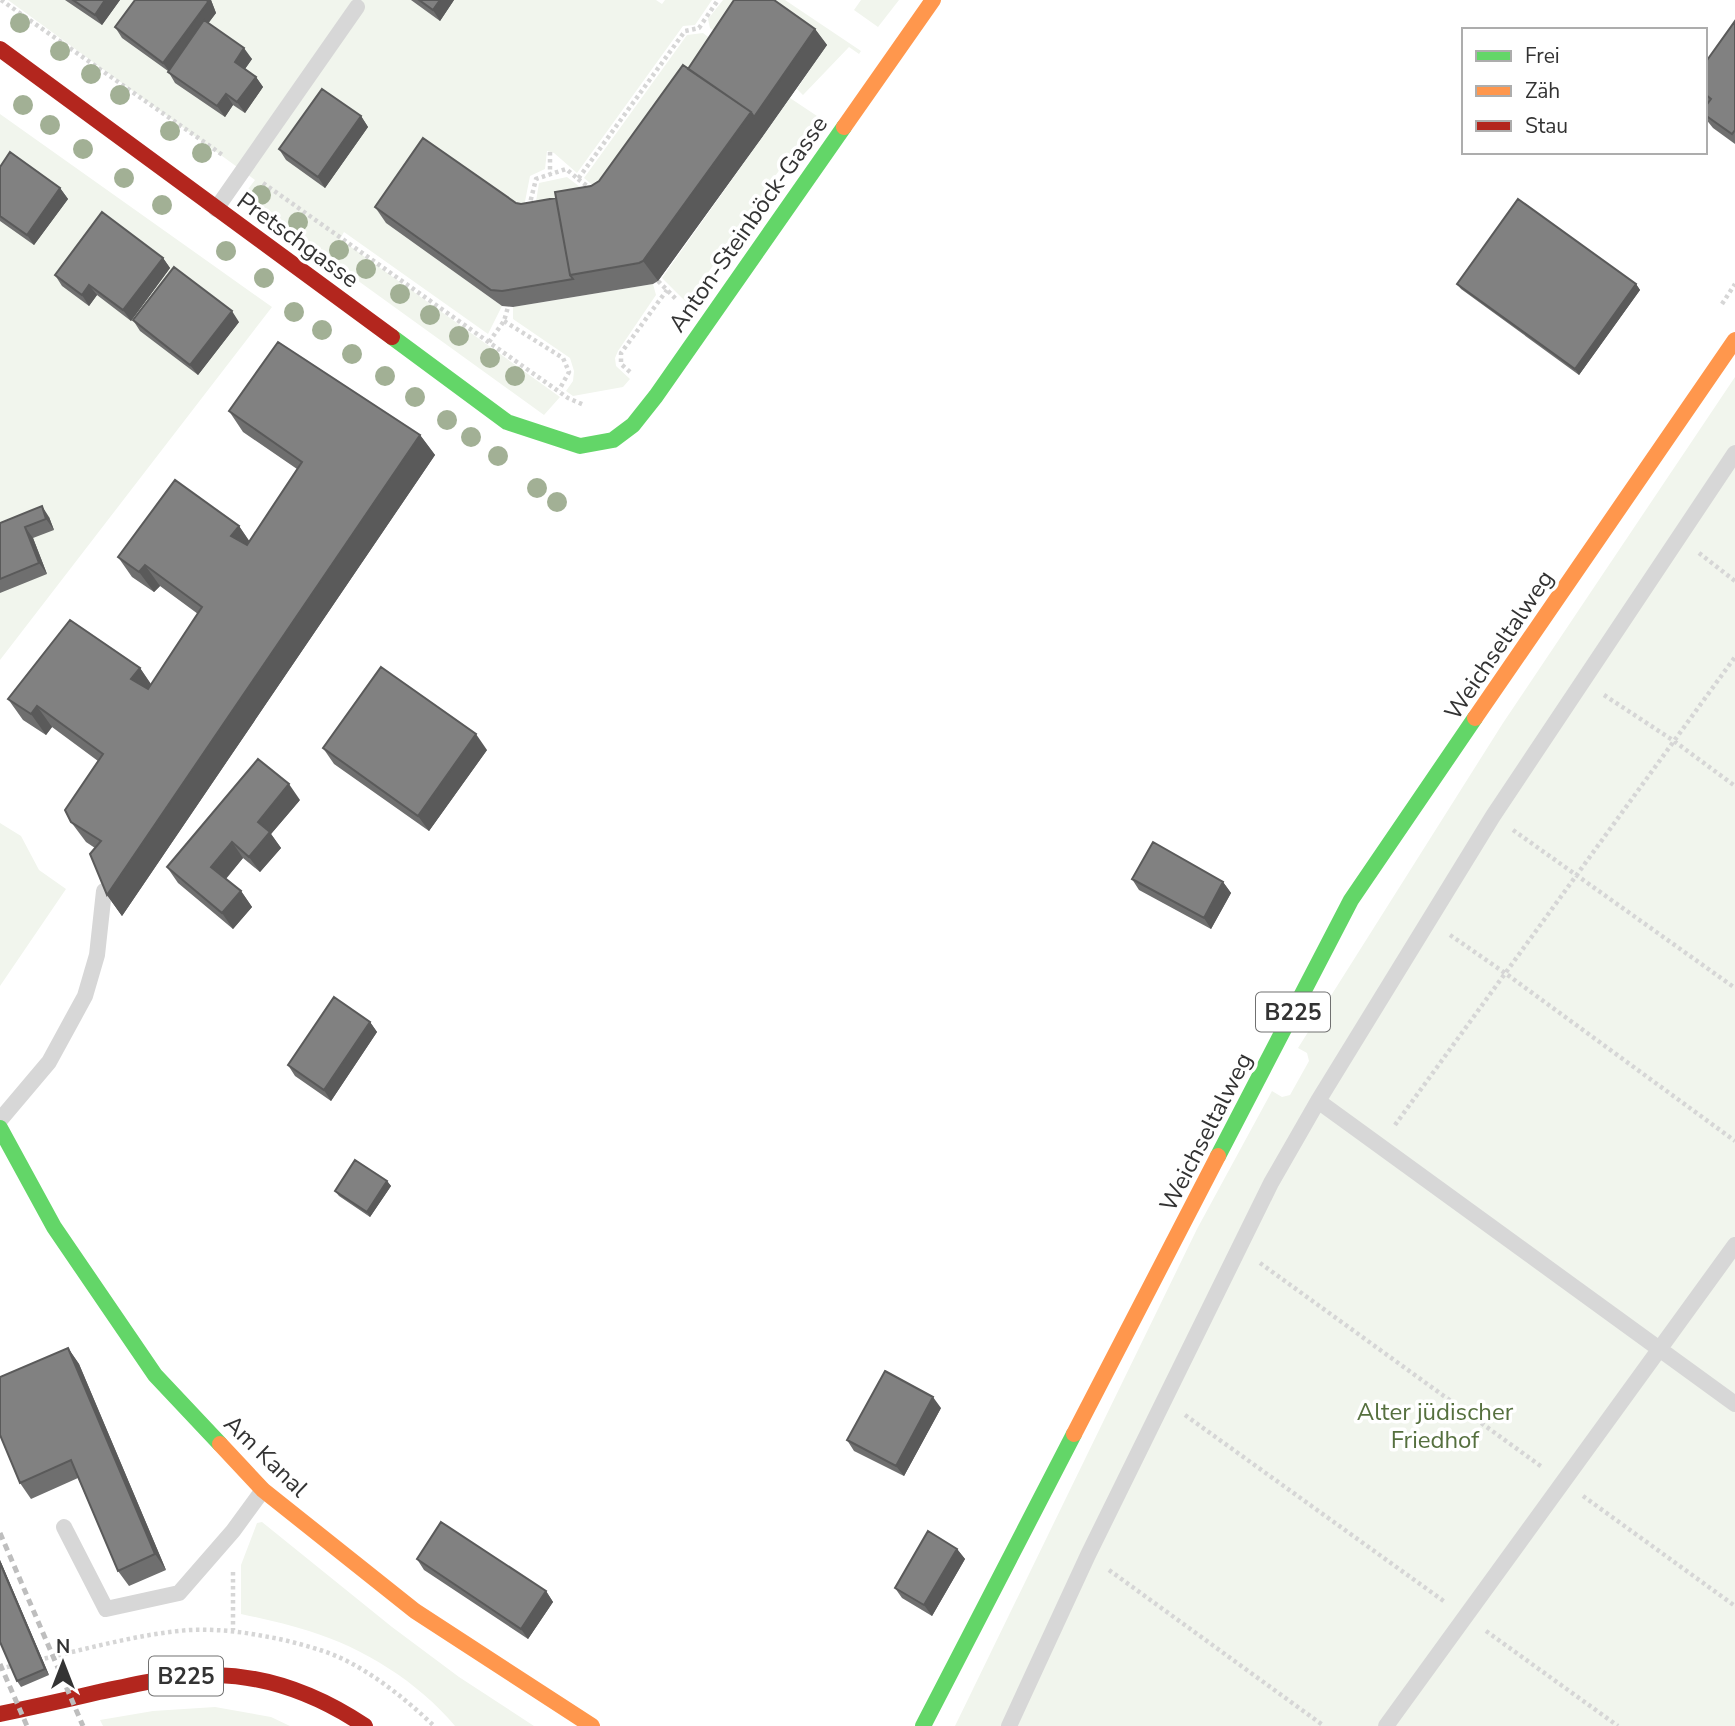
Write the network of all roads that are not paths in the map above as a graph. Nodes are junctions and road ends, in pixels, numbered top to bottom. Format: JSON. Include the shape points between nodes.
{"nodes":[{"id":1,"x":933,"y":0,"type":"edge"},
{"id":2,"x":357,"y":7,"type":"dead end"},
{"id":3,"x":0,"y":49,"type":"edge"},
{"id":4,"x":216,"y":209,"type":"junction"},
{"id":5,"x":1735,"y":341,"type":"edge"},
{"id":6,"x":580,"y":446,"type":"joint"},
{"id":7,"x":1735,"y":453,"type":"edge"},
{"id":8,"x":104,"y":891,"type":"edge"},
{"id":9,"x":1318,"y":1101,"type":"junction"},
{"id":10,"x":0,"y":1120,"type":"edge"},
{"id":11,"x":0,"y":1128,"type":"edge"},
{"id":12,"x":1735,"y":1245,"type":"edge"},
{"id":13,"x":1660,"y":1348,"type":"junction"},
{"id":14,"x":1735,"y":1404,"type":"edge"},
{"id":15,"x":263,"y":1490,"type":"junction"},
{"id":16,"x":64,"y":1527,"type":"dead end"},
{"id":17,"x":0,"y":1714,"type":"edge"},
{"id":18,"x":365,"y":1726,"type":"edge"},
{"id":19,"x":592,"y":1726,"type":"edge"},
{"id":20,"x":923,"y":1726,"type":"edge"},
{"id":21,"x":1009,"y":1726,"type":"edge"},
{"id":22,"x":1386,"y":1726,"type":"edge"}],
"edges":[{"from":1,"to":6,"type":"street","name":"Anton-Steinböck-Gasse","via":[[656,396],[633,425],[613,440]]},
{"from":2,"to":4,"type":"lane"},
{"from":3,"to":4,"type":"street","name":"Pretschgasse"},
{"from":4,"to":6,"type":"street","name":"Pretschgasse","via":[[507,422]]},
{"from":5,"to":20,"type":"street","name":"Weichseltalweg","number":"B225","via":[[1352,900]]},
{"from":7,"to":9,"type":"lane","via":[[1493,816]]},
{"from":8,"to":10,"type":"lane","via":[[97,955],[85,996],[49,1062]]},
{"from":9,"to":13,"type":"lane"},
{"from":9,"to":21,"type":"lane","via":[[1271,1182]]},
{"from":11,"to":15,"type":"street","name":"Am Kanal","via":[[54,1227],[155,1375]]},
{"from":12,"to":13,"type":"lane"},
{"from":13,"to":14,"type":"lane"},
{"from":13,"to":22,"type":"lane"},
{"from":15,"to":16,"type":"lane","via":[[179,1593],[106,1609]]},
{"from":15,"to":19,"type":"street","name":"Am Kanal","via":[[415,1611]]},
{"from":17,"to":18,"type":"street","number":"B225","via":[[140,1683],[216,1675],[262,1680],[309,1693]]}]}
